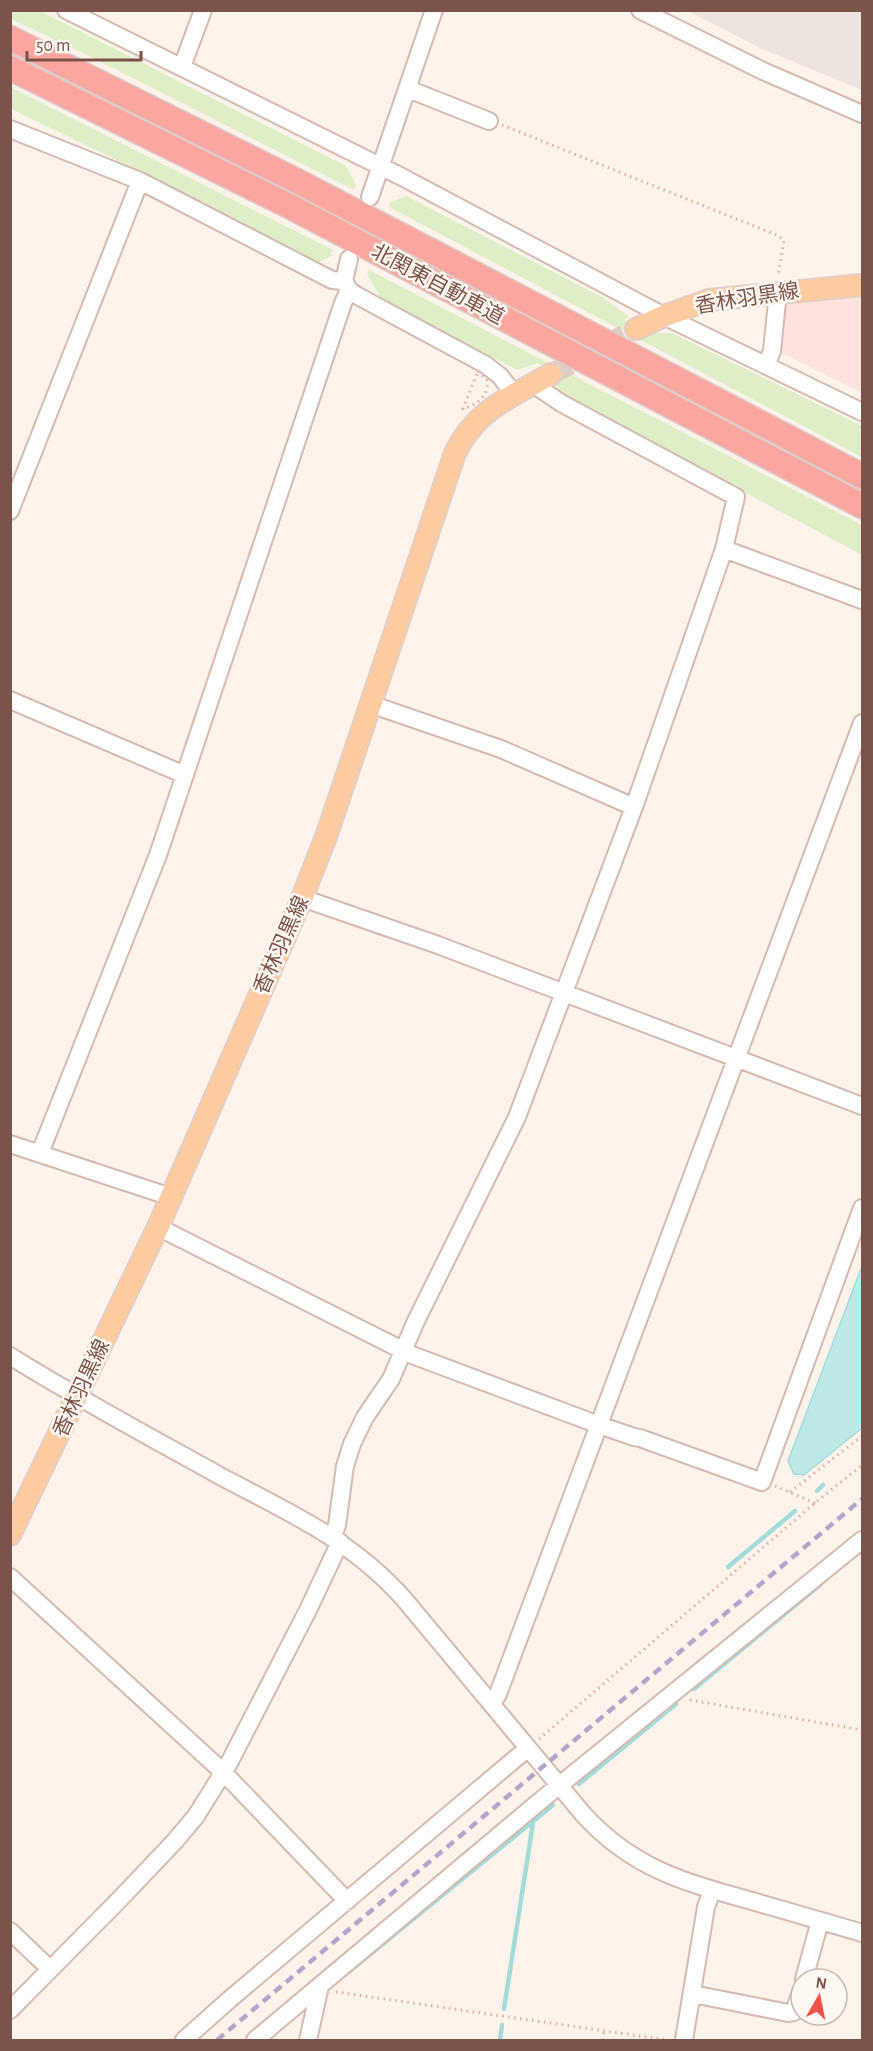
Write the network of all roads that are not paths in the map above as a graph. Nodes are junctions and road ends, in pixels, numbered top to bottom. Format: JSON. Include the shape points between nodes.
{"nodes":[{"id":1,"x":66,"y":10,"type":"edge"},
{"id":2,"x":203,"y":10,"type":"edge"},
{"id":3,"x":434,"y":10,"type":"edge"},
{"id":4,"x":640,"y":10,"type":"edge"},
{"id":5,"x":10,"y":38,"type":"edge"},
{"id":6,"x":182,"y":67,"type":"junction"},
{"id":7,"x":10,"y":68,"type":"edge"},
{"id":8,"x":408,"y":89,"type":"junction"},
{"id":9,"x":862,"y":114,"type":"edge"},
{"id":10,"x":489,"y":121,"type":"road end"},
{"id":11,"x":10,"y":129,"type":"edge"},
{"id":12,"x":381,"y":167,"type":"junction"},
{"id":13,"x":140,"y":181,"type":"junction"},
{"id":14,"x":370,"y":197,"type":"dead end"},
{"id":15,"x":349,"y":259,"type":"dead end"},
{"id":16,"x":862,"y":285,"type":"edge"},
{"id":17,"x":346,"y":286,"type":"junction"},
{"id":18,"x":778,"y":292,"type":"junction"},
{"id":19,"x":664,"y":316,"type":"junction"},
{"id":20,"x":636,"y":329,"type":"tunnel mouth"},
{"id":21,"x":766,"y":365,"type":"junction"},
{"id":22,"x":542,"y":379,"type":"joint"},
{"id":23,"x":514,"y":394,"type":"junction"},
{"id":24,"x":862,"y":412,"type":"edge"},
{"id":25,"x":862,"y":476,"type":"edge"},
{"id":26,"x":862,"y":506,"type":"edge"},
{"id":27,"x":10,"y":511,"type":"edge"},
{"id":28,"x":724,"y":549,"type":"junction"},
{"id":29,"x":862,"y":600,"type":"edge"},
{"id":30,"x":10,"y":700,"type":"edge"},
{"id":31,"x":370,"y":704,"type":"junction"},
{"id":32,"x":862,"y":723,"type":"edge"},
{"id":33,"x":185,"y":775,"type":"junction"},
{"id":34,"x":634,"y":807,"type":"junction"},
{"id":35,"x":302,"y":898,"type":"junction"},
{"id":36,"x":565,"y":994,"type":"junction"},
{"id":37,"x":736,"y":1058,"type":"junction"},
{"id":38,"x":862,"y":1106,"type":"edge"},
{"id":39,"x":10,"y":1144,"type":"edge"},
{"id":40,"x":40,"y":1154,"type":"junction"},
{"id":41,"x":171,"y":1197,"type":"junction"},
{"id":42,"x":862,"y":1208,"type":"edge"},
{"id":43,"x":158,"y":1227,"type":"junction"},
{"id":44,"x":403,"y":1351,"type":"junction"},
{"id":45,"x":10,"y":1356,"type":"edge"},
{"id":46,"x":77,"y":1397,"type":"junction"},
{"id":47,"x":599,"y":1425,"type":"junction"},
{"id":48,"x":12,"y":1530,"type":"edge"},
{"id":49,"x":337,"y":1539,"type":"junction"},
{"id":50,"x":862,"y":1540,"type":"edge"},
{"id":51,"x":10,"y":1577,"type":"edge"},
{"id":52,"x":492,"y":1704,"type":"junction"},
{"id":53,"x":528,"y":1748,"type":"junction"},
{"id":54,"x":224,"y":1772,"type":"junction"},
{"id":55,"x":560,"y":1785,"type":"junction"},
{"id":56,"x":712,"y":1890,"type":"junction"},
{"id":57,"x":347,"y":1901,"type":"junction"},
{"id":58,"x":820,"y":1921,"type":"junction"},
{"id":59,"x":10,"y":1931,"type":"edge"},
{"id":60,"x":862,"y":1933,"type":"edge"},
{"id":61,"x":807,"y":1967,"type":"edge"},
{"id":62,"x":50,"y":1969,"type":"junction"},
{"id":63,"x":320,"y":1986,"type":"junction"},
{"id":64,"x":693,"y":1994,"type":"junction"},
{"id":65,"x":10,"y":2010,"type":"edge"},
{"id":66,"x":789,"y":2013,"type":"edge"},
{"id":67,"x":184,"y":2040,"type":"edge"},
{"id":68,"x":255,"y":2040,"type":"edge"},
{"id":69,"x":308,"y":2040,"type":"edge"},
{"id":70,"x":684,"y":2040,"type":"edge"}],
"edges":[{"from":1,"to":6,"type":"street"},
{"from":2,"to":6,"type":"street"},
{"from":3,"to":8,"type":"street"},
{"from":4,"to":9,"type":"street","via":[[763,71]]},
{"from":5,"to":25,"type":"highway","name":"北関東自動車道","via":[[299,182]]},
{"from":6,"to":12,"type":"street"},
{"from":7,"to":26,"type":"highway","name":"北関東自動車道","via":[[289,206]]},
{"from":8,"to":10,"type":"street"},
{"from":8,"to":12,"type":"street"},
{"from":11,"to":13,"type":"street"},
{"from":12,"to":14,"type":"street"},
{"from":12,"to":19,"type":"street"},
{"from":13,"to":17,"type":"street"},
{"from":13,"to":27,"type":"street"},
{"from":15,"to":17,"type":"street"},
{"from":16,"to":18,"type":"main road","name":"香林羽黒線"},
{"from":17,"to":23,"type":"street","via":[[376,307],[493,369]]},
{"from":17,"to":33,"type":"street"},
{"from":18,"to":19,"type":"main road","name":"香林羽黒線","via":[[709,300]]},
{"from":18,"to":21,"type":"street","via":[[772,351]]},
{"from":19,"to":20,"type":"main road","name":"香林羽黒線"},
{"from":19,"to":21,"type":"street"},
{"from":21,"to":24,"type":"street"},
{"from":22,"to":23,"type":"main road","name":"香林羽黒線"},
{"from":22,"to":28,"type":"street","via":[[561,403],[736,497]]},
{"from":23,"to":31,"type":"main road","name":"香林羽黒線","via":[[476,421],[455,453]]},
{"from":28,"to":29,"type":"street"},
{"from":28,"to":34,"type":"street"},
{"from":30,"to":33,"type":"street"},
{"from":31,"to":34,"type":"street","via":[[501,749]]},
{"from":31,"to":35,"type":"main road","name":"香林羽黒線"},
{"from":32,"to":37,"type":"street"},
{"from":33,"to":40,"type":"street","via":[[158,855]]},
{"from":34,"to":36,"type":"street"},
{"from":35,"to":36,"type":"street"},
{"from":35,"to":41,"type":"main road","name":"香林羽黒線"},
{"from":36,"to":37,"type":"street"},
{"from":36,"to":44,"type":"street","via":[[518,1117]]},
{"from":37,"to":38,"type":"street"},
{"from":37,"to":47,"type":"street"},
{"from":39,"to":40,"type":"street"},
{"from":40,"to":41,"type":"street"},
{"from":41,"to":43,"type":"main road","name":"香林羽黒線"},
{"from":42,"to":47,"type":"street","via":[[762,1482]]},
{"from":43,"to":44,"type":"street"},
{"from":43,"to":46,"type":"main road","name":"香林羽黒線"},
{"from":44,"to":47,"type":"street"},
{"from":44,"to":49,"type":"street","via":[[391,1379],[351,1444],[336,1525]]},
{"from":45,"to":46,"type":"street"},
{"from":46,"to":48,"type":"main road","name":"香林羽黒線"},
{"from":46,"to":49,"type":"street"},
{"from":47,"to":52,"type":"street"},
{"from":49,"to":52,"type":"street","via":[[388,1581]]},
{"from":49,"to":54,"type":"street","via":[[308,1610]]},
{"from":50,"to":55,"type":"street"},
{"from":51,"to":54,"type":"street"},
{"from":52,"to":53,"type":"street"},
{"from":53,"to":55,"type":"street"},
{"from":53,"to":57,"type":"street"},
{"from":54,"to":57,"type":"street"},
{"from":54,"to":62,"type":"street","via":[[175,1841]]},
{"from":55,"to":56,"type":"street","via":[[593,1825],[630,1856],[675,1879]]},
{"from":55,"to":63,"type":"street"},
{"from":56,"to":58,"type":"street"},
{"from":56,"to":64,"type":"street"},
{"from":57,"to":67,"type":"street"},
{"from":58,"to":60,"type":"street"},
{"from":58,"to":61,"type":"street"},
{"from":59,"to":62,"type":"street"},
{"from":62,"to":65,"type":"street"},
{"from":63,"to":68,"type":"street"},
{"from":63,"to":69,"type":"street"},
{"from":64,"to":66,"type":"street"},
{"from":64,"to":70,"type":"street"}]}
